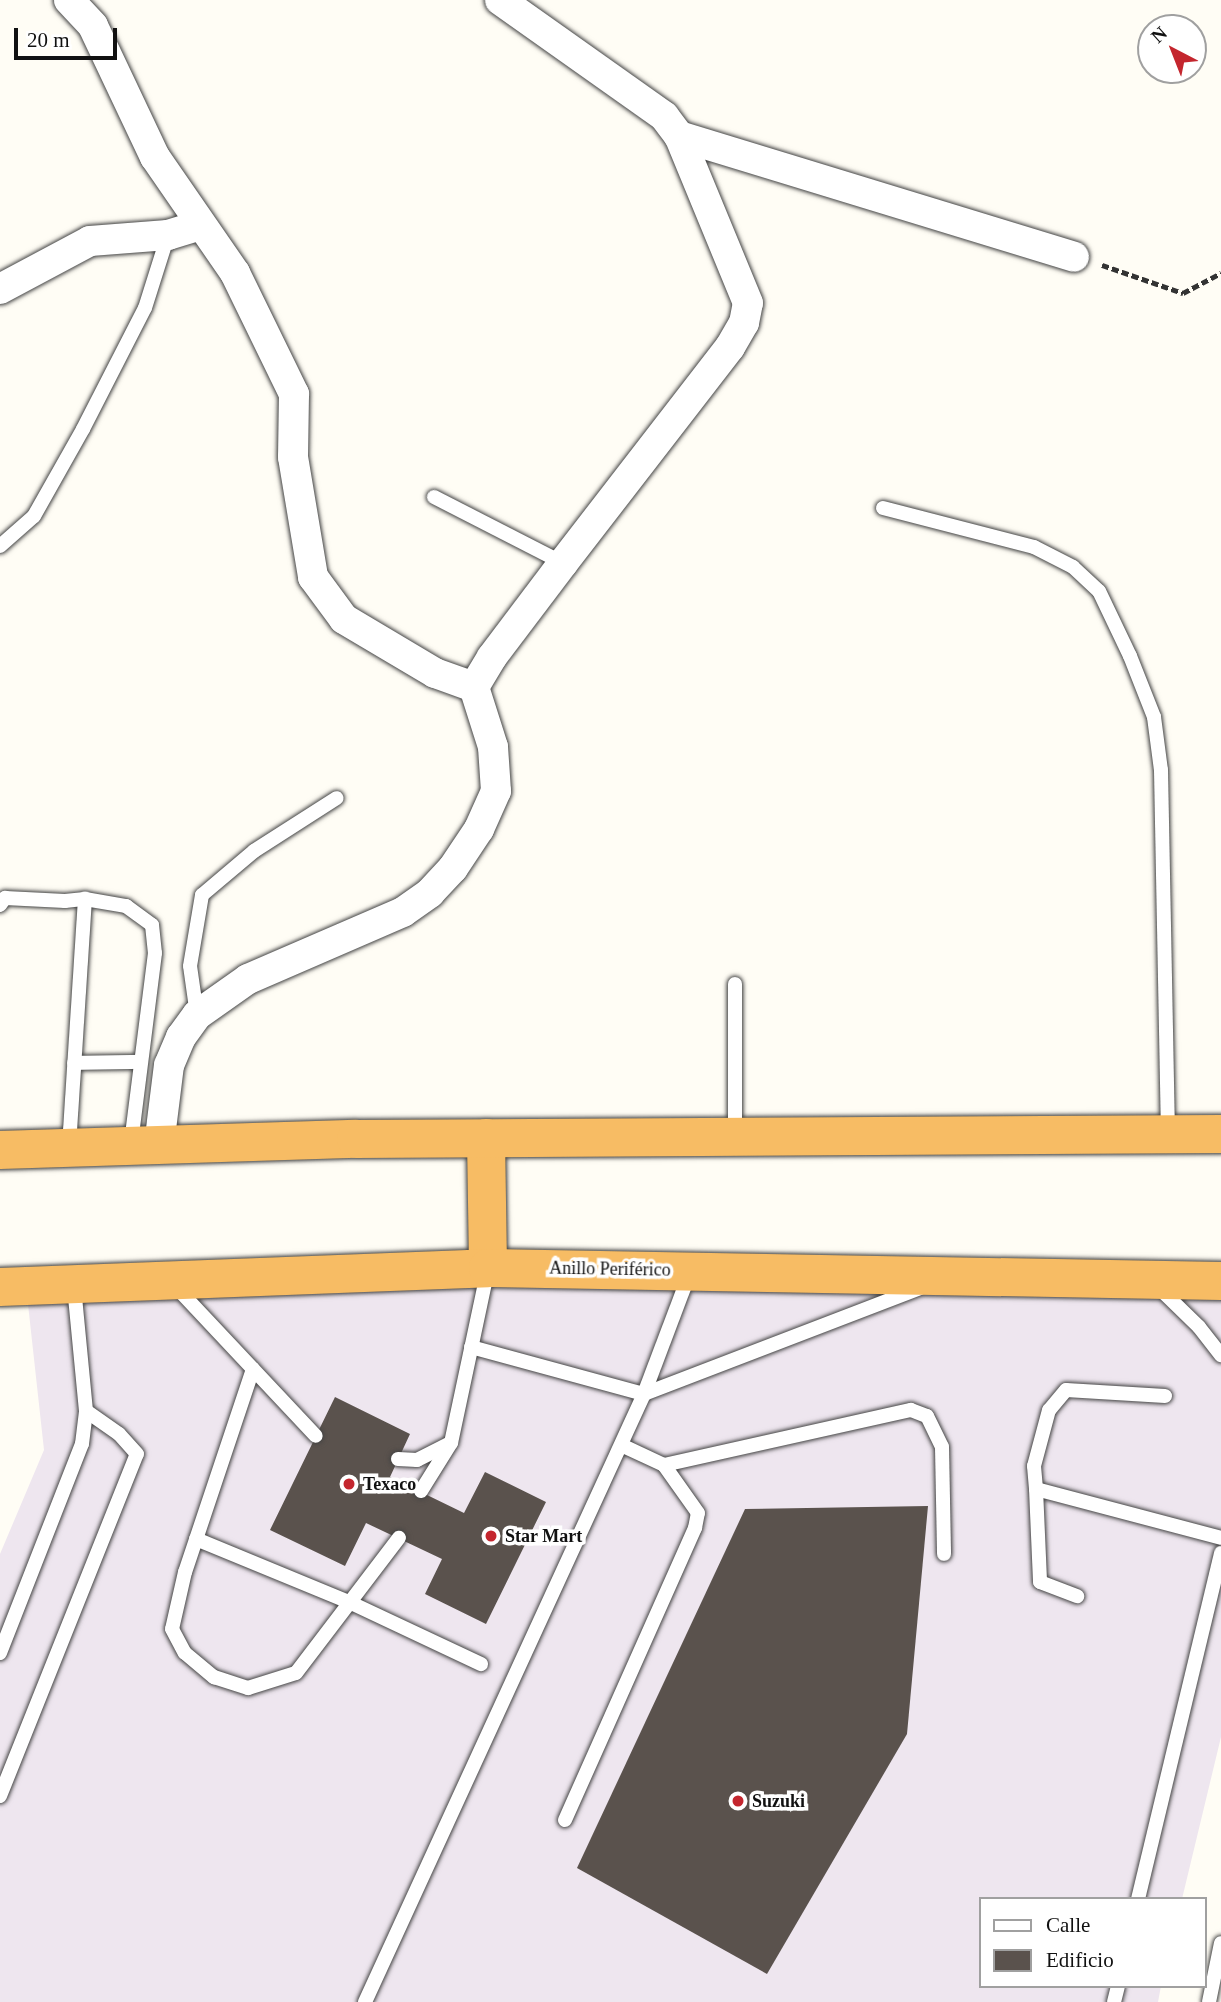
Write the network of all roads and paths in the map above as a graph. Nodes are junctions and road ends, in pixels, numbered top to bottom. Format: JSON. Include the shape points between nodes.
{"nodes":[{"id":1,"x":69,"y":0,"type":"edge"},
{"id":2,"x":499,"y":0,"type":"edge"},
{"id":3,"x":679,"y":136,"type":"junction"},
{"id":4,"x":201,"y":225,"type":"junction"},
{"id":5,"x":168,"y":235,"type":"junction"},
{"id":6,"x":1074,"y":257,"type":"joint"},
{"id":7,"x":1221,"y":272,"type":"edge"},
{"id":8,"x":0,"y":289,"type":"edge"},
{"id":9,"x":434,"y":497,"type":"dead end"},
{"id":10,"x":883,"y":508,"type":"dead end"},
{"id":11,"x":0,"y":547,"type":"edge"},
{"id":12,"x":563,"y":563,"type":"junction"},
{"id":13,"x":474,"y":687,"type":"junction"},
{"id":14,"x":337,"y":798,"type":"dead end"},
{"id":15,"x":85,"y":899,"type":"junction"},
{"id":16,"x":0,"y":905,"type":"edge"},
{"id":17,"x":735,"y":984,"type":"dead end"},
{"id":18,"x":197,"y":1015,"type":"junction"},
{"id":19,"x":139,"y":1062,"type":"junction"},
{"id":20,"x":74,"y":1063,"type":"junction"},
{"id":21,"x":1168,"y":1134,"type":"junction"},
{"id":22,"x":1221,"y":1134,"type":"edge"},
{"id":23,"x":735,"y":1136,"type":"junction"},
{"id":24,"x":486,"y":1138,"type":"junction"},
{"id":25,"x":145,"y":1145,"type":"junction"},
{"id":26,"x":69,"y":1148,"type":"junction"},
{"id":27,"x":0,"y":1150,"type":"edge"},
{"id":28,"x":488,"y":1268,"type":"junction"},
{"id":29,"x":691,"y":1270,"type":"junction"},
{"id":30,"x":954,"y":1275,"type":"junction"},
{"id":31,"x":1151,"y":1279,"type":"junction"},
{"id":32,"x":170,"y":1280,"type":"junction"},
{"id":33,"x":1221,"y":1281,"type":"edge"},
{"id":34,"x":74,"y":1284,"type":"junction"},
{"id":35,"x":0,"y":1287,"type":"edge"},
{"id":36,"x":471,"y":1347,"type":"junction"},
{"id":37,"x":1221,"y":1355,"type":"edge"},
{"id":38,"x":253,"y":1369,"type":"junction"},
{"id":39,"x":644,"y":1394,"type":"junction"},
{"id":40,"x":1165,"y":1396,"type":"dead end"},
{"id":41,"x":86,"y":1412,"type":"junction"},
{"id":42,"x":316,"y":1436,"type":"dead end"},
{"id":43,"x":451,"y":1443,"type":"junction"},
{"id":44,"x":621,"y":1445,"type":"junction"},
{"id":45,"x":398,"y":1459,"type":"dead end"},
{"id":46,"x":664,"y":1465,"type":"junction"},
{"id":47,"x":1036,"y":1489,"type":"junction"},
{"id":48,"x":421,"y":1491,"type":"dead end"},
{"id":49,"x":399,"y":1538,"type":"dead end"},
{"id":50,"x":1221,"y":1538,"type":"edge"},
{"id":51,"x":196,"y":1539,"type":"junction"},
{"id":52,"x":1221,"y":1553,"type":"edge"},
{"id":53,"x":944,"y":1554,"type":"dead end"},
{"id":54,"x":1077,"y":1596,"type":"dead end"},
{"id":55,"x":349,"y":1602,"type":"junction"},
{"id":56,"x":0,"y":1653,"type":"edge"},
{"id":57,"x":481,"y":1664,"type":"dead end"},
{"id":58,"x":0,"y":1796,"type":"edge"},
{"id":59,"x":565,"y":1820,"type":"dead end"},
{"id":60,"x":1138,"y":1897,"type":"edge"},
{"id":61,"x":1221,"y":1943,"type":"edge"},
{"id":62,"x":365,"y":2002,"type":"edge"},
{"id":63,"x":1209,"y":2002,"type":"edge"}],
"edges":[{"from":1,"to":4,"type":"street","via":[[93,26],[155,157]]},
{"from":2,"to":3,"type":"street","via":[[664,116]]},
{"from":3,"to":6,"type":"street"},
{"from":3,"to":12,"type":"street","via":[[743,283],[748,303],[744,323],[704,383]]},
{"from":4,"to":5,"type":"street"},
{"from":4,"to":13,"type":"street","via":[[235,272],[295,394],[293,457],[313,577],[344,619],[435,673]]},
{"from":5,"to":8,"type":"street","via":[[90,241]]},
{"from":5,"to":11,"type":"lane","via":[[145,308],[83,429],[34,516]]},
{"from":6,"to":7,"type":"path","via":[[1183,293]]},
{"from":9,"to":12,"type":"lane"},
{"from":10,"to":21,"type":"lane","via":[[1034,547],[1073,567],[1099,591],[1130,656],[1154,717],[1161,770]]},
{"from":12,"to":13,"type":"street"},
{"from":13,"to":18,"type":"street","via":[[493,747],[496,791],[479,829],[453,868],[430,893],[403,912],[248,979]]},
{"from":14,"to":18,"type":"lane","via":[[254,851],[202,895],[190,966]]},
{"from":15,"to":16,"type":"lane","via":[[5,898]]},
{"from":15,"to":19,"type":"lane","via":[[126,906],[152,925],[155,953]]},
{"from":15,"to":20,"type":"lane"},
{"from":17,"to":23,"type":"lane"},
{"from":18,"to":25,"type":"street","via":[[169,1065]]},
{"from":19,"to":20,"type":"lane"},
{"from":19,"to":25,"type":"lane"},
{"from":20,"to":26,"type":"lane"},
{"from":21,"to":22,"type":"highway"},
{"from":21,"to":23,"type":"highway"},
{"from":23,"to":24,"type":"highway"},
{"from":24,"to":25,"type":"highway"},
{"from":24,"to":28,"type":"highway"},
{"from":25,"to":26,"type":"highway"},
{"from":26,"to":27,"type":"highway"},
{"from":28,"to":29,"type":"highway","name":"Anillo Periférico"},
{"from":28,"to":32,"type":"highway","name":"Anillo Periférico"},
{"from":28,"to":36,"type":"lane"},
{"from":29,"to":30,"type":"highway","name":"Anillo Periférico"},
{"from":29,"to":39,"type":"lane"},
{"from":30,"to":31,"type":"highway","name":"Anillo Periférico"},
{"from":30,"to":39,"type":"lane"},
{"from":31,"to":33,"type":"highway","name":"Anillo Periférico"},
{"from":31,"to":37,"type":"lane"},
{"from":32,"to":34,"type":"highway","name":"Anillo Periférico"},
{"from":32,"to":38,"type":"lane"},
{"from":34,"to":35,"type":"highway","name":"Anillo Periférico"},
{"from":34,"to":41,"type":"lane"},
{"from":36,"to":39,"type":"lane"},
{"from":36,"to":43,"type":"lane"},
{"from":38,"to":42,"type":"lane"},
{"from":38,"to":51,"type":"lane"},
{"from":39,"to":44,"type":"lane"},
{"from":40,"to":47,"type":"lane","via":[[1066,1390],[1049,1410],[1034,1466]]},
{"from":41,"to":56,"type":"lane","via":[[82,1444]]},
{"from":41,"to":58,"type":"lane","via":[[119,1434],[137,1454]]},
{"from":43,"to":45,"type":"lane","via":[[418,1460]]},
{"from":43,"to":48,"type":"lane"},
{"from":44,"to":46,"type":"lane"},
{"from":44,"to":62,"type":"lane"},
{"from":46,"to":53,"type":"lane","via":[[911,1410],[927,1416],[942,1447]]},
{"from":46,"to":59,"type":"lane","via":[[698,1513],[695,1528]]},
{"from":47,"to":50,"type":"lane"},
{"from":47,"to":54,"type":"lane","via":[[1040,1582]]},
{"from":49,"to":55,"type":"lane"},
{"from":51,"to":55,"type":"lane"},
{"from":51,"to":55,"type":"lane","via":[[172,1629],[184,1653],[214,1677],[248,1688],[296,1673]]},
{"from":52,"to":60,"type":"lane"},
{"from":55,"to":57,"type":"lane"},
{"from":61,"to":63,"type":"lane"}]}
